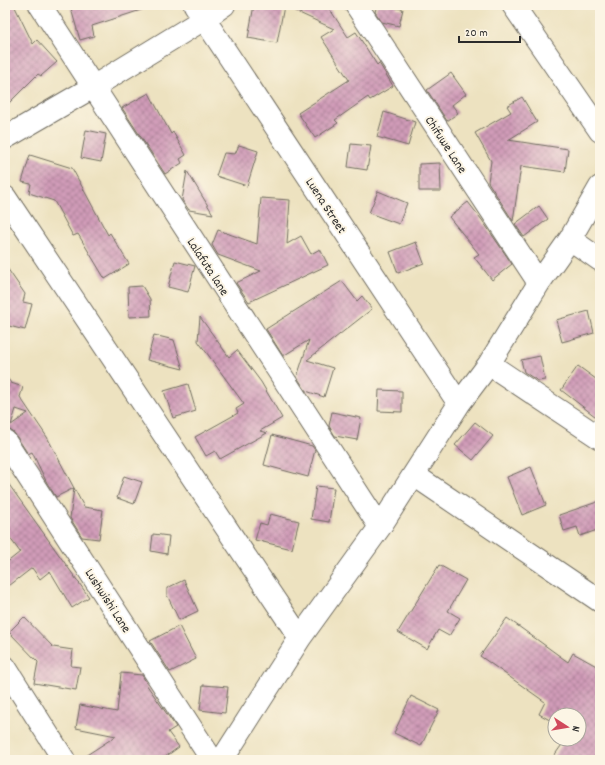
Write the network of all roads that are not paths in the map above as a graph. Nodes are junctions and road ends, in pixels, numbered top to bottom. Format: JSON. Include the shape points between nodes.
{"nodes":[{"id":1,"x":40,"y":5,"type":"edge"},
{"id":2,"x":224,"y":5,"type":"edge"},
{"id":3,"x":356,"y":5,"type":"edge"},
{"id":4,"x":513,"y":5,"type":"edge"},
{"id":5,"x":200,"y":12,"type":"edge"},
{"id":6,"x":93,"y":87,"type":"junction"},
{"id":7,"x":600,"y":132,"type":"edge"},
{"id":8,"x":5,"y":138,"type":"edge"},
{"id":9,"x":600,"y":187,"type":"edge"},
{"id":10,"x":5,"y":197,"type":"edge"},
{"id":11,"x":570,"y":239,"type":"junction"},
{"id":12,"x":600,"y":260,"type":"edge"},
{"id":13,"x":539,"y":283,"type":"junction"},
{"id":14,"x":489,"y":364,"type":"junction"},
{"id":15,"x":459,"y":404,"type":"junction"},
{"id":16,"x":600,"y":438,"type":"edge"},
{"id":17,"x":5,"y":441,"type":"edge"},
{"id":18,"x":414,"y":475,"type":"junction"},
{"id":19,"x":380,"y":527,"type":"junction"},
{"id":20,"x":600,"y":601,"type":"edge"},
{"id":21,"x":300,"y":638,"type":"junction"},
{"id":22,"x":5,"y":667,"type":"edge"},
{"id":23,"x":64,"y":760,"type":"edge"},
{"id":24,"x":212,"y":760,"type":"edge"},
{"id":25,"x":222,"y":760,"type":"edge"}],
"edges":[{"from":1,"to":6,"type":"street","name":"Lalafuta lane"},
{"from":2,"to":5,"type":"street"},
{"from":3,"to":13,"type":"street","name":"Chifuwe Lane"},
{"from":4,"to":7,"type":"street"},
{"from":5,"to":6,"type":"street"},
{"from":5,"to":15,"type":"street","name":"Luena Street"},
{"from":6,"to":8,"type":"street"},
{"from":6,"to":19,"type":"street","name":"Lalafuta lane"},
{"from":9,"to":11,"type":"street"},
{"from":10,"to":21,"type":"street"},
{"from":11,"to":12,"type":"street"},
{"from":11,"to":13,"type":"street"},
{"from":13,"to":14,"type":"street"},
{"from":14,"to":15,"type":"street"},
{"from":14,"to":16,"type":"street"},
{"from":15,"to":18,"type":"street"},
{"from":17,"to":24,"type":"street","name":"Lushwishi Lane"},
{"from":18,"to":19,"type":"street"},
{"from":18,"to":20,"type":"street"},
{"from":19,"to":21,"type":"street"},
{"from":21,"to":25,"type":"street"},
{"from":22,"to":23,"type":"street"}]}
